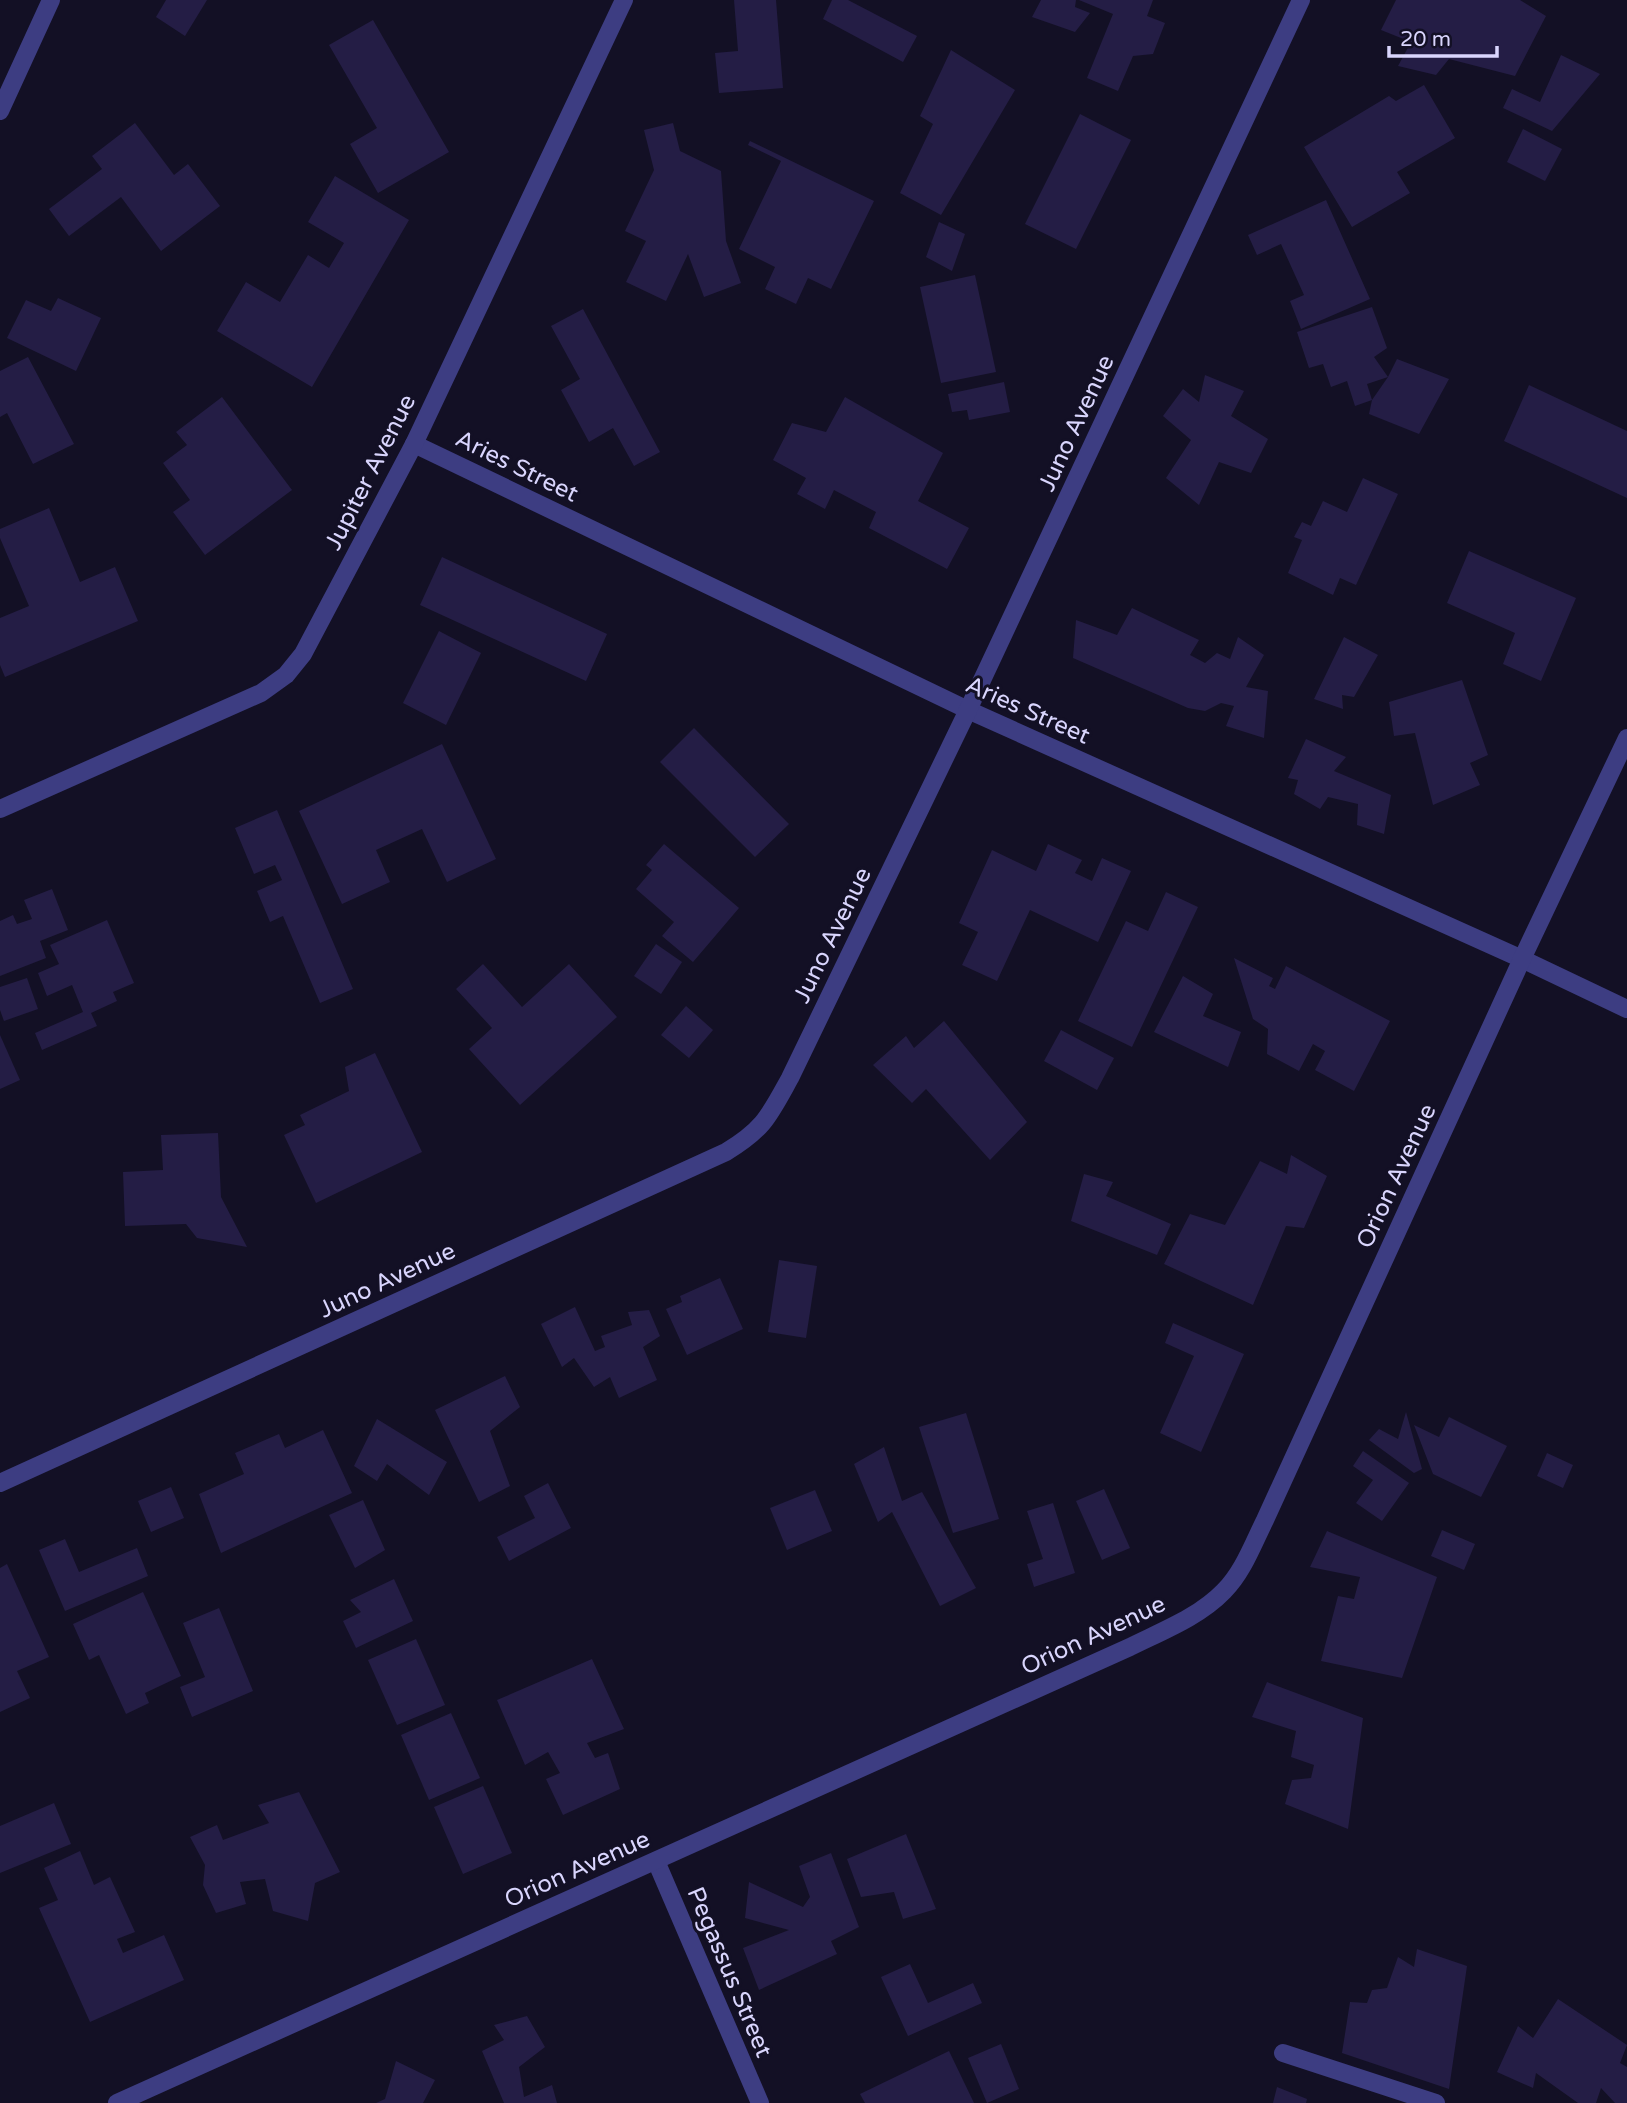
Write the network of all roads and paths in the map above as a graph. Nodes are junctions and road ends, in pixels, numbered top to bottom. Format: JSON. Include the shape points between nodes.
{"nodes":[{"id":1,"x":51,"y":0,"type":"edge"},
{"id":2,"x":624,"y":0,"type":"edge"},
{"id":3,"x":1301,"y":0,"type":"edge"},
{"id":4,"x":0,"y":111,"type":"edge"},
{"id":5,"x":414,"y":444,"type":"junction"},
{"id":6,"x":968,"y":710,"type":"junction"},
{"id":7,"x":1627,"y":738,"type":"edge"},
{"id":8,"x":0,"y":809,"type":"edge"},
{"id":9,"x":1522,"y":959,"type":"junction"},
{"id":10,"x":1627,"y":1009,"type":"edge"},
{"id":11,"x":0,"y":1483,"type":"edge"},
{"id":12,"x":656,"y":1861,"type":"junction"},
{"id":13,"x":1283,"y":2053,"type":"dead end"},
{"id":14,"x":117,"y":2103,"type":"edge"},
{"id":15,"x":760,"y":2103,"type":"edge"},
{"id":16,"x":1436,"y":2103,"type":"edge"}],
"edges":[{"from":1,"to":4,"type":"street"},
{"from":2,"to":5,"type":"street","name":"Jupiter Avenue"},
{"from":3,"to":6,"type":"street","name":"Juno Avenue"},
{"from":5,"to":6,"type":"street","name":"Aries Street"},
{"from":5,"to":8,"type":"street","name":"Jupiter Avenue","via":[[303,654],[286,675],[261,692]]},
{"from":6,"to":9,"type":"street","name":"Aries Street"},
{"from":6,"to":11,"type":"street","name":"Juno Avenue","via":[[790,1078],[766,1121],[750,1137],[726,1153]]},
{"from":7,"to":9,"type":"street","name":"Orion Avenue"},
{"from":9,"to":10,"type":"street","name":"Aries Street"},
{"from":9,"to":12,"type":"street","name":"Orion Avenue","via":[[1265,1520],[1224,1591],[1195,1614],[1130,1647]]},
{"from":12,"to":14,"type":"street","name":"Orion Avenue"},
{"from":12,"to":15,"type":"street","name":"Pegassus Street"},
{"from":13,"to":16,"type":"street"}]}
